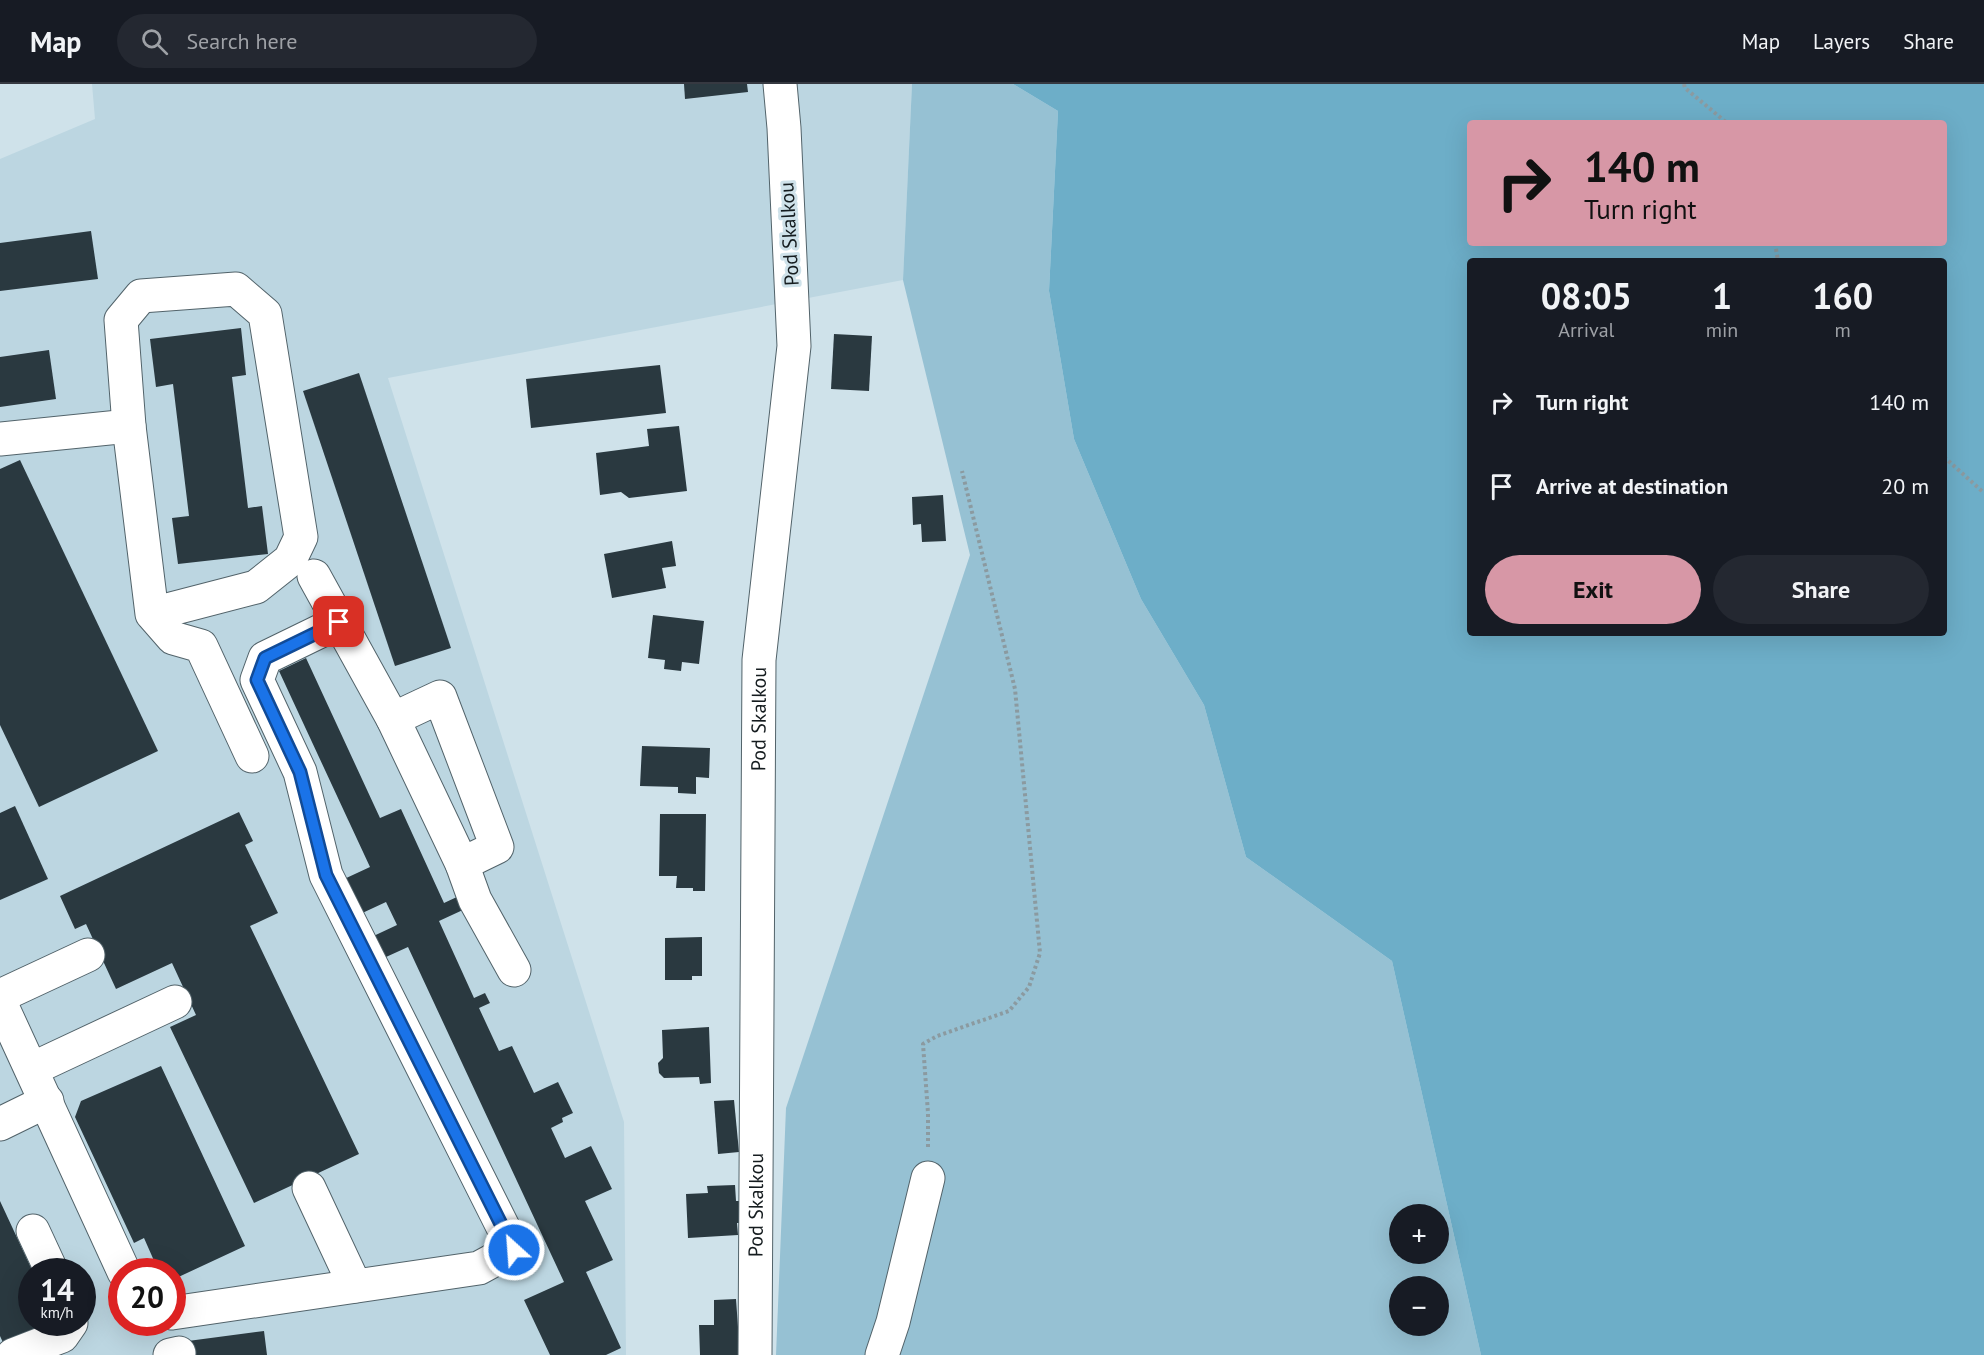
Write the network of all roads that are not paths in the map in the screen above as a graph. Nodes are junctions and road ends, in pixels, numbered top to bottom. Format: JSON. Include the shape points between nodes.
{"nodes":[{"id":1,"x":780,"y":84,"type":"edge"},
{"id":2,"x":129,"y":426,"type":"junction"},
{"id":3,"x":0,"y":439,"type":"edge"},
{"id":4,"x":314,"y":576,"type":"dead end"},
{"id":5,"x":152,"y":614,"type":"junction"},
{"id":6,"x":339,"y":622,"type":"junction"},
{"id":7,"x":393,"y":719,"type":"junction"},
{"id":8,"x":252,"y":756,"type":"dead end"},
{"id":9,"x":462,"y":864,"type":"junction"},
{"id":10,"x":88,"y":955,"type":"dead end"},
{"id":11,"x":514,"y":970,"type":"dead end"},
{"id":12,"x":0,"y":996,"type":"edge"},
{"id":13,"x":0,"y":1002,"type":"edge"},
{"id":14,"x":175,"y":1002,"type":"dead end"},
{"id":15,"x":32,"y":1069,"type":"junction"},
{"id":16,"x":47,"y":1101,"type":"junction"},
{"id":17,"x":0,"y":1124,"type":"edge"},
{"id":18,"x":928,"y":1178,"type":"road end"},
{"id":19,"x":309,"y":1188,"type":"dead end"},
{"id":20,"x":33,"y":1231,"type":"dead end"},
{"id":21,"x":46,"y":1258,"type":"edge"},
{"id":22,"x":118,"y":1258,"type":"edge"},
{"id":23,"x":355,"y":1286,"type":"junction"},
{"id":24,"x":186,"y":1311,"type":"edge"},
{"id":25,"x":62,"y":1336,"type":"edge"},
{"id":26,"x":13,"y":1355,"type":"edge"},
{"id":27,"x":755,"y":1355,"type":"edge"},
{"id":28,"x":882,"y":1355,"type":"edge"}],
"edges":[{"from":1,"to":27,"type":"street","name":"Pod Skalkou","via":[[794,346],[759,660]]},
{"from":2,"to":3,"type":"street"},
{"from":2,"to":5,"type":"street"},
{"from":2,"to":5,"type":"street","via":[[121,320],[141,296],[236,289],[265,314],[301,537],[290,560],[256,587]]},
{"from":4,"to":6,"type":"street"},
{"from":5,"to":8,"type":"street","via":[[173,638],[201,646]]},
{"from":6,"to":7,"type":"street"},
{"from":6,"to":23,"type":"street","via":[[265,658],[257,680],[300,772],[326,875],[514,1250],[479,1268]]},
{"from":7,"to":9,"type":"street"},
{"from":7,"to":9,"type":"street","via":[[440,697],[497,847]]},
{"from":9,"to":11,"type":"street","via":[[475,900]]},
{"from":10,"to":12,"type":"street"},
{"from":13,"to":15,"type":"street"},
{"from":14,"to":15,"type":"street"},
{"from":15,"to":16,"type":"street"},
{"from":16,"to":17,"type":"street"},
{"from":16,"to":22,"type":"street"},
{"from":18,"to":28,"type":"street"},
{"from":19,"to":23,"type":"street"},
{"from":20,"to":21,"type":"street"},
{"from":23,"to":24,"type":"street"},
{"from":25,"to":26,"type":"street"}]}
